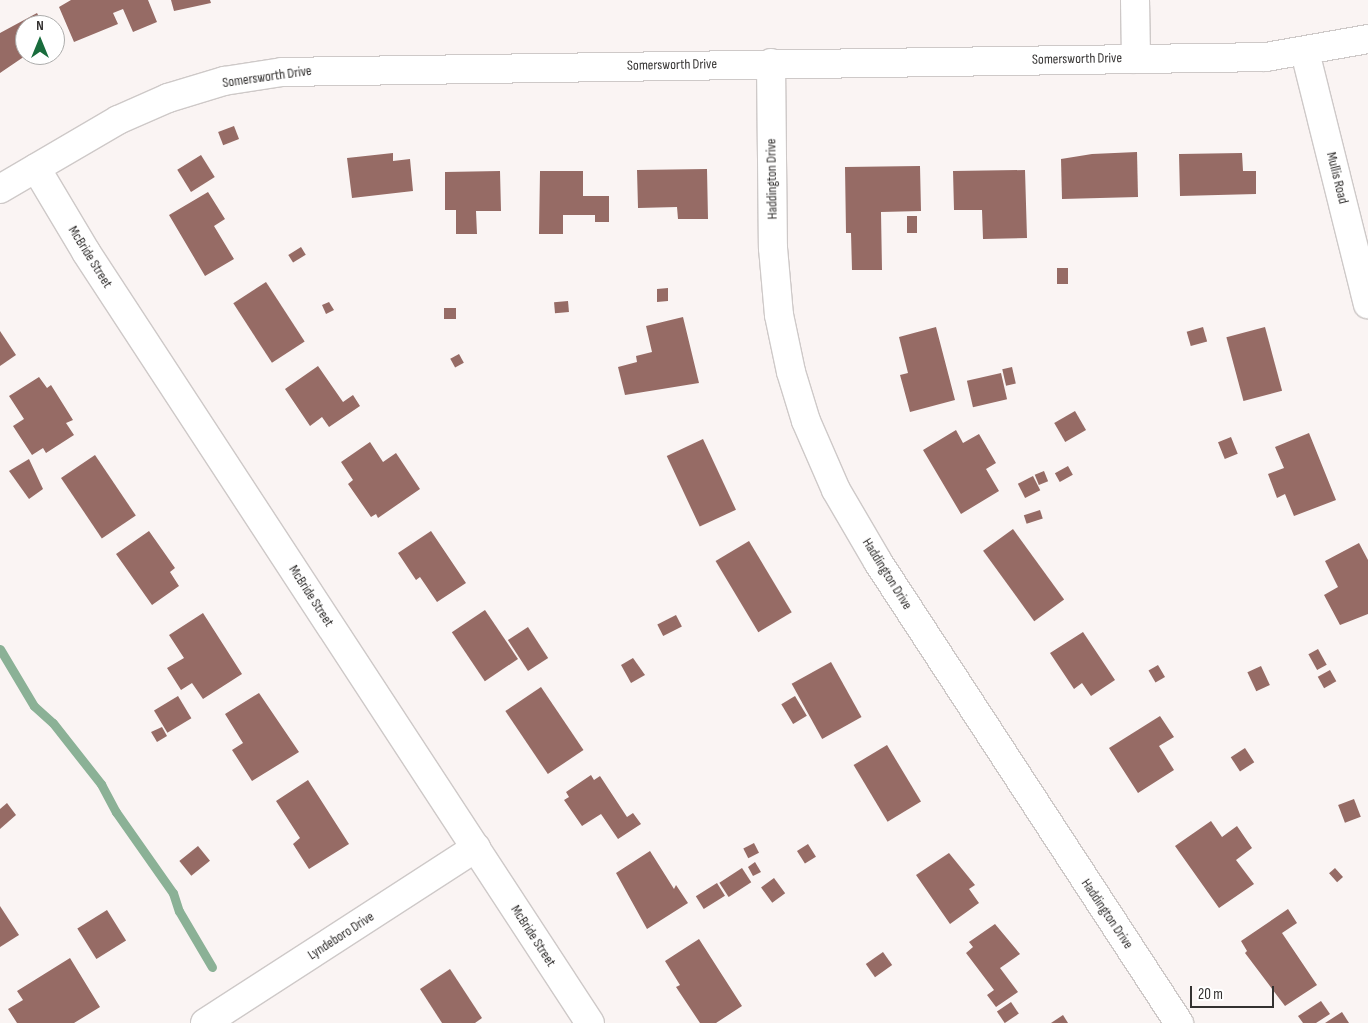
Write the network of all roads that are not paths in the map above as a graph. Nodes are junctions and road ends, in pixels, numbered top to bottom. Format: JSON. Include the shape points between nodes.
{"nodes":[{"id":1,"x":1134,"y":0,"type":"edge"},
{"id":2,"x":1368,"y":39,"type":"edge"},
{"id":3,"x":1305,"y":52,"type":"junction"},
{"id":4,"x":1136,"y":59,"type":"junction"},
{"id":5,"x":771,"y":63,"type":"junction"},
{"id":6,"x":36,"y":168,"type":"junction"},
{"id":7,"x":0,"y":189,"type":"edge"},
{"id":8,"x":1368,"y":304,"type":"edge"},
{"id":9,"x":476,"y":848,"type":"junction"},
{"id":10,"x":205,"y":1023,"type":"edge"},
{"id":11,"x":590,"y":1023,"type":"edge"},
{"id":12,"x":1179,"y":1023,"type":"edge"}],
"edges":[{"from":1,"to":4,"type":"street"},
{"from":2,"to":3,"type":"street","name":"Somersworth Drive"},
{"from":3,"to":4,"type":"street","name":"Somersworth Drive","via":[[1266,57]]},
{"from":3,"to":8,"type":"street","name":"Mullis Road"},
{"from":4,"to":5,"type":"street","name":"Somersworth Drive"},
{"from":5,"to":6,"type":"street","name":"Somersworth Drive","via":[[282,72],[224,81],[168,98],[118,120]]},
{"from":5,"to":12,"type":"street","name":"Haddington Drive","via":[[773,248],[779,315],[791,372],[810,430],[836,490],[878,562]]},
{"from":6,"to":7,"type":"street","name":"Somersworth Drive"},
{"from":6,"to":9,"type":"street","name":"McBride Street","via":[[86,252]]},
{"from":9,"to":10,"type":"street","name":"Lyndeboro Drive"},
{"from":9,"to":11,"type":"street","name":"McBride Street"}]}
